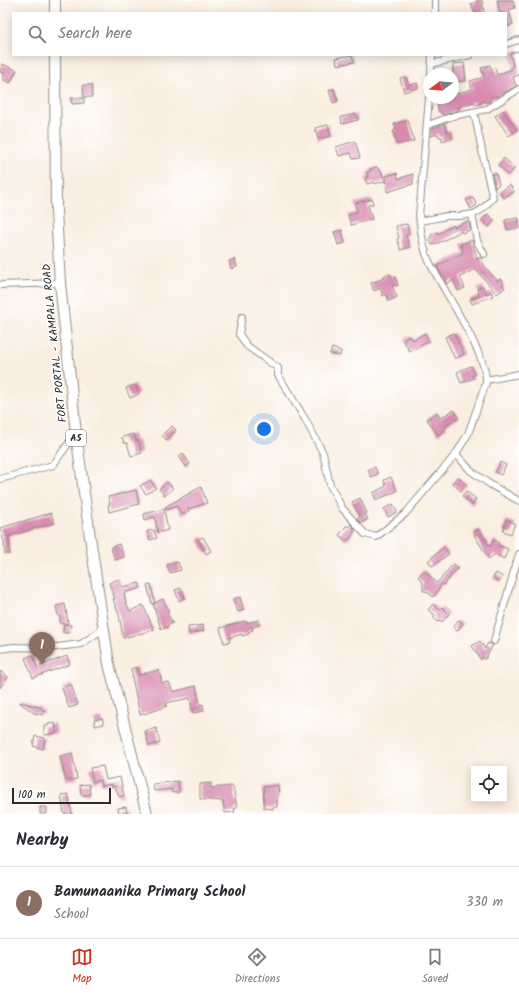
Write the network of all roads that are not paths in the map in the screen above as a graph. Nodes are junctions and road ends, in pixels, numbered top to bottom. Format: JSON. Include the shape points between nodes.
{"nodes":[{"id":1,"x":55,"y":0,"type":"edge"},
{"id":2,"x":435,"y":0,"type":"edge"},
{"id":3,"x":55,"y":12,"type":"edge"},
{"id":4,"x":434,"y":12,"type":"edge"},
{"id":5,"x":519,"y":40,"type":"edge"},
{"id":6,"x":507,"y":44,"type":"edge"},
{"id":7,"x":55,"y":56,"type":"edge"},
{"id":8,"x":432,"y":56,"type":"edge"},
{"id":9,"x":466,"y":56,"type":"edge"},
{"id":10,"x":431,"y":64,"type":"junction"},
{"id":11,"x":431,"y":68,"type":"edge"},
{"id":12,"x":519,"y":89,"type":"edge"},
{"id":13,"x":429,"y":104,"type":"edge"},
{"id":14,"x":474,"y":112,"type":"junction"},
{"id":15,"x":428,"y":125,"type":"junction"},
{"id":16,"x":472,"y":214,"type":"junction"},
{"id":17,"x":420,"y":221,"type":"junction"},
{"id":18,"x":484,"y":254,"type":"dead end"},
{"id":19,"x":60,"y":283,"type":"junction"},
{"id":20,"x":0,"y":285,"type":"edge"},
{"id":21,"x":242,"y":317,"type":"dead end"},
{"id":22,"x":519,"y":374,"type":"edge"},
{"id":23,"x":486,"y":380,"type":"junction"},
{"id":24,"x":76,"y":433,"type":"junction"},
{"id":25,"x":456,"y":454,"type":"junction"},
{"id":26,"x":0,"y":479,"type":"edge"},
{"id":27,"x":519,"y":501,"type":"edge"},
{"id":28,"x":519,"y":554,"type":"edge"},
{"id":29,"x":105,"y":628,"type":"junction"},
{"id":30,"x":494,"y":640,"type":"dead end"},
{"id":31,"x":0,"y":649,"type":"edge"},
{"id":32,"x":147,"y":814,"type":"edge"}],
"edges":[{"from":1,"to":3,"type":"main road"},
{"from":2,"to":4,"type":"street"},
{"from":5,"to":6,"type":"street"},
{"from":7,"to":19,"type":"main road","name":"FORT PORTAL - KAMPALA ROAD","number":"A5","via":[[56,203]]},
{"from":8,"to":10,"type":"street"},
{"from":9,"to":10,"type":"street"},
{"from":10,"to":11,"type":"street"},
{"from":12,"to":14,"type":"street","via":[[487,109]]},
{"from":13,"to":15,"type":"street"},
{"from":14,"to":15,"type":"street"},
{"from":14,"to":16,"type":"street","via":[[493,198],[481,210]]},
{"from":15,"to":17,"type":"street"},
{"from":16,"to":17,"type":"street"},
{"from":16,"to":18,"type":"street","via":[[477,240]]},
{"from":17,"to":23,"type":"street","via":[[428,259],[475,344]]},
{"from":19,"to":20,"type":"street"},
{"from":19,"to":24,"type":"main road","name":"FORT PORTAL - KAMPALA ROAD","number":"A5"},
{"from":21,"to":25,"type":"street","via":[[239,334],[247,346],[278,368],[278,375],[323,453],[330,485],[342,508],[365,534],[376,537],[405,514]]},
{"from":22,"to":23,"type":"street"},
{"from":23,"to":25,"type":"street","via":[[468,434]]},
{"from":24,"to":26,"type":"street","via":[[53,464]]},
{"from":24,"to":29,"type":"main road","name":"FORT PORTAL - KAMPALA ROAD","number":"A5"},
{"from":25,"to":27,"type":"street","via":[[471,471]]},
{"from":28,"to":30,"type":"street"},
{"from":29,"to":31,"type":"street","via":[[80,644],[49,648]]},
{"from":29,"to":32,"type":"main road","name":"FORT PORTAL - KAMPALA ROAD","number":"A5","via":[[109,664]]}]}
